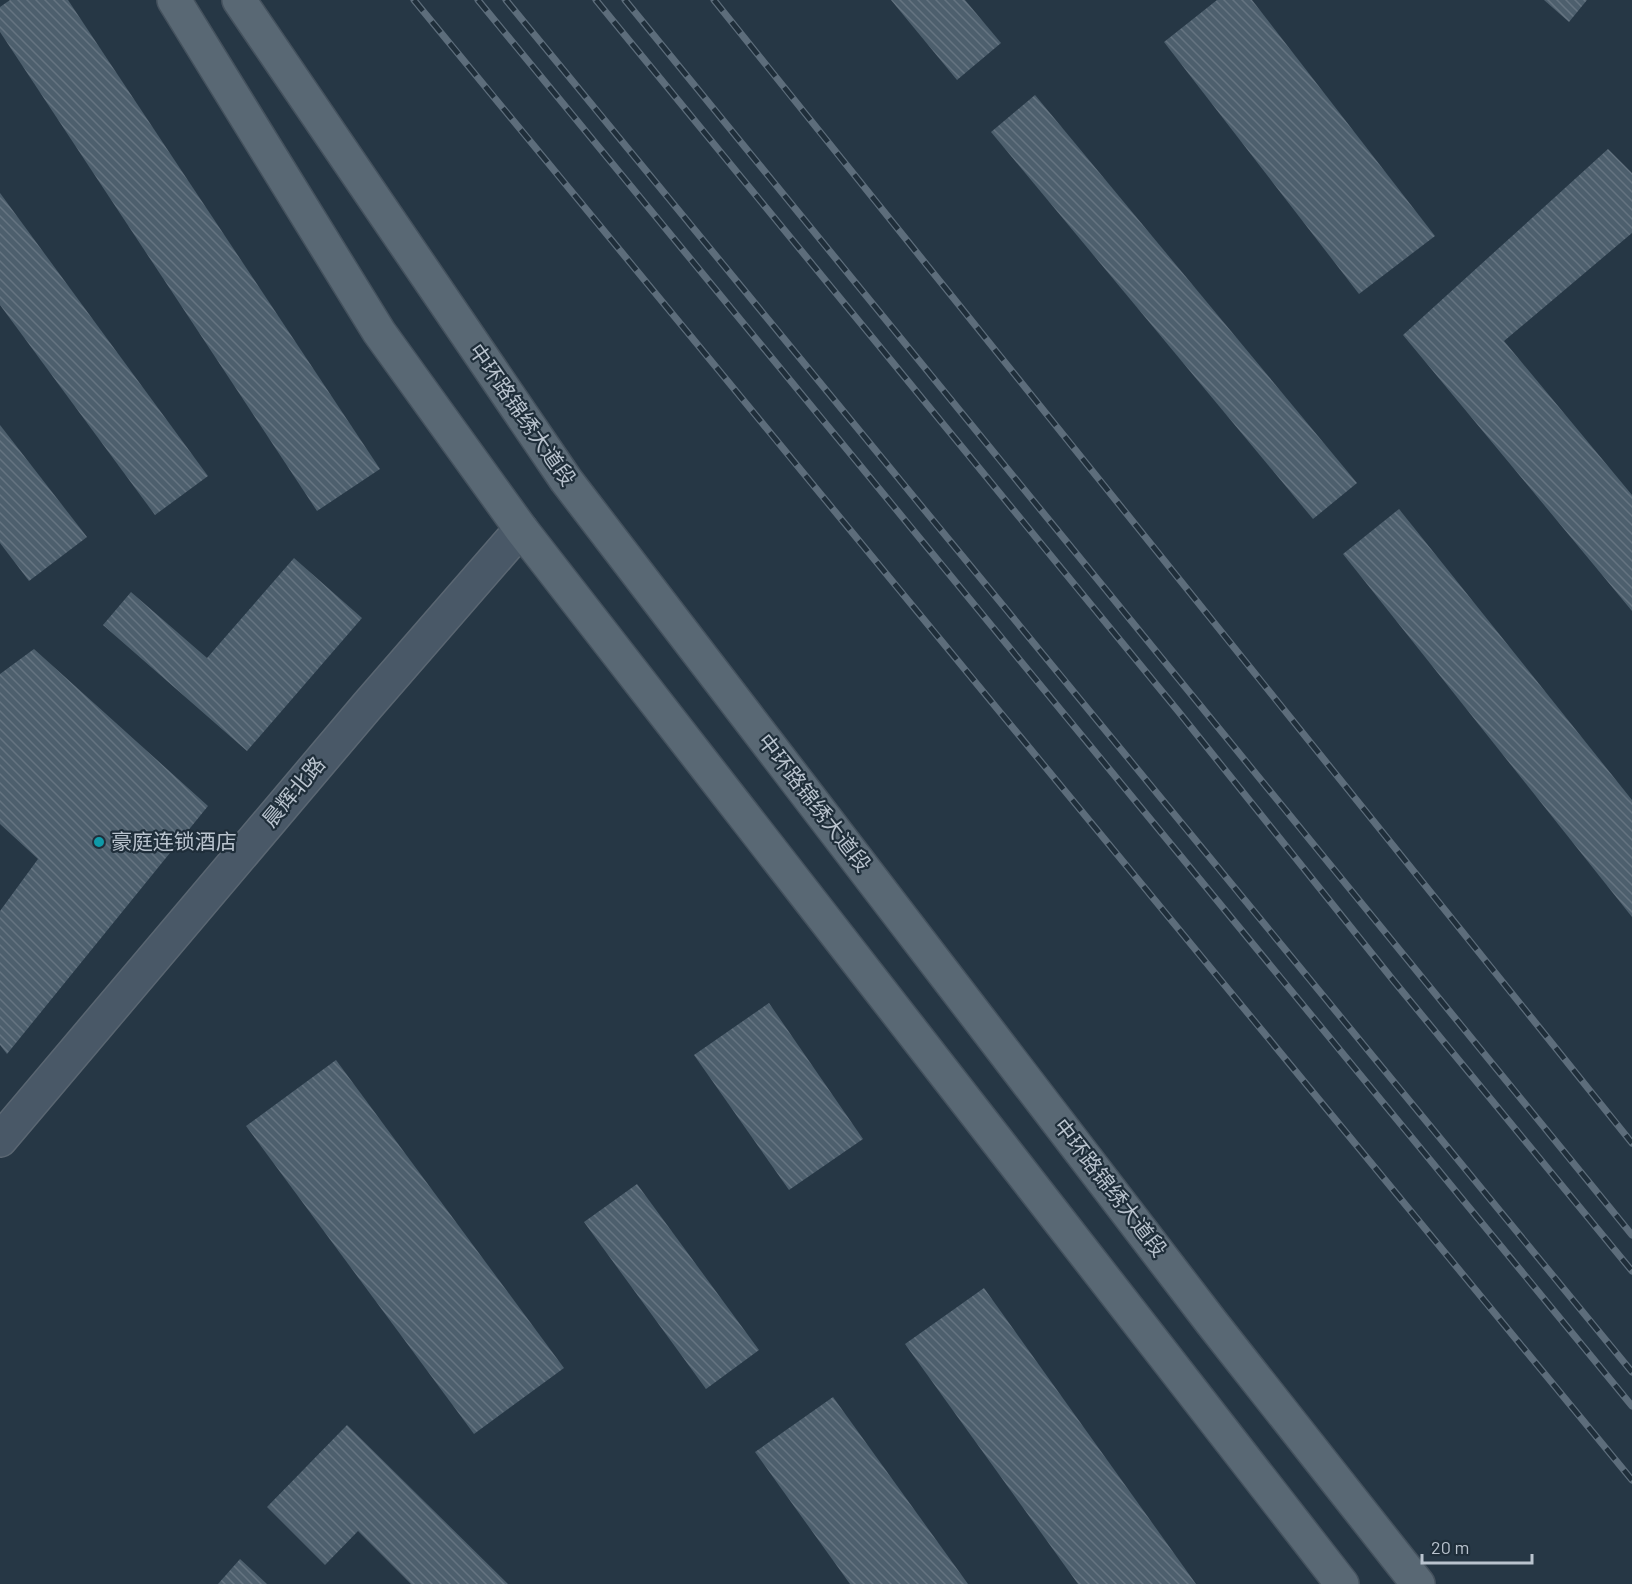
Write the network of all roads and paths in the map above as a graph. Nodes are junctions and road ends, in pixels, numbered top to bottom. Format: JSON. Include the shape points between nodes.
{"nodes":[{"id":1,"x":174,"y":0,"type":"edge"},
{"id":2,"x":239,"y":0,"type":"edge"},
{"id":3,"x":521,"y":529,"type":"junction"},
{"id":4,"x":0,"y":1140,"type":"edge"},
{"id":5,"x":1342,"y":1584,"type":"edge"},
{"id":6,"x":1418,"y":1584,"type":"edge"}],
"edges":[{"from":1,"to":3,"type":"main road","via":[[379,333]]},
{"from":2,"to":6,"type":"main road","name":"中环路锦绣大道段","via":[[566,480],[1205,1313]]},
{"from":3,"to":4,"type":"street","name":"晨辉北路"},
{"from":3,"to":5,"type":"main road"}]}
